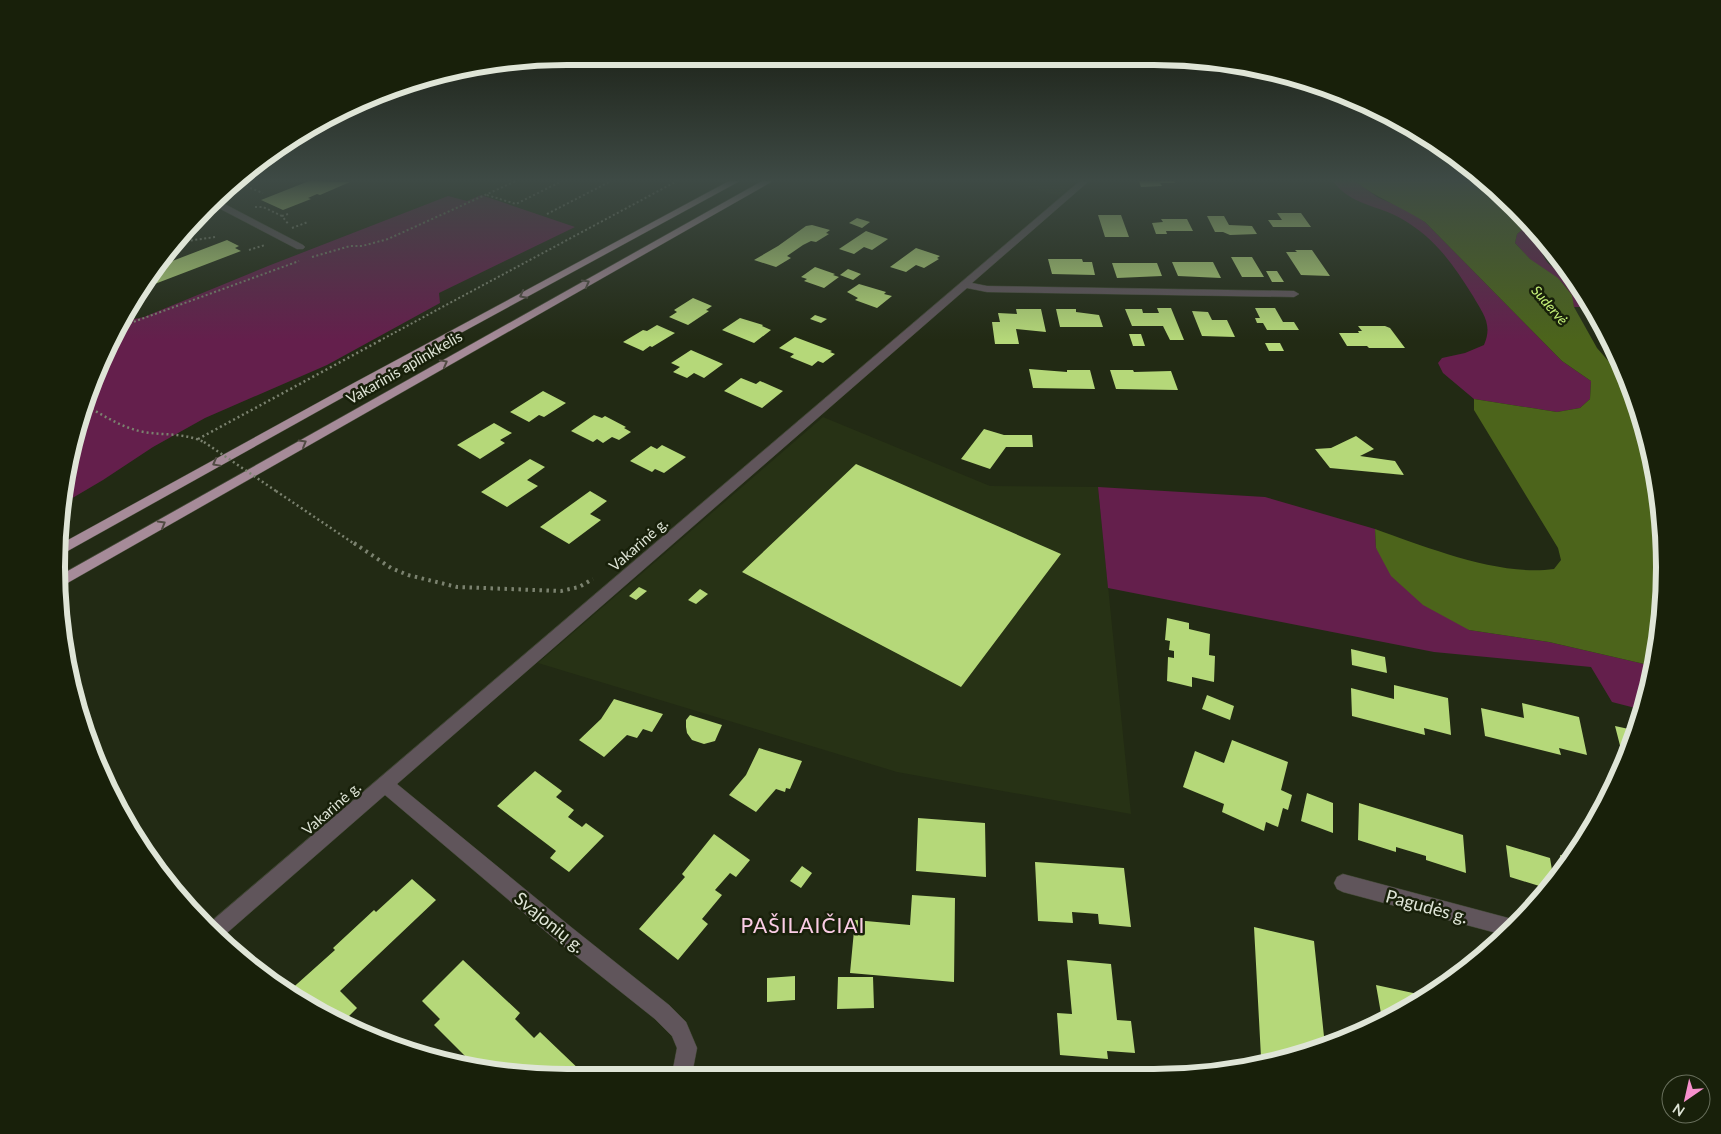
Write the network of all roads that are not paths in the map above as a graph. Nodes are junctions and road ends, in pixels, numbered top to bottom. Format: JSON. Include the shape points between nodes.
{"nodes":[{"id":1,"x":275,"y":234,"type":"edge"},
{"id":2,"x":639,"y":234,"type":"edge"},
{"id":3,"x":676,"y":234,"type":"edge"},
{"id":4,"x":1024,"y":234,"type":"edge"},
{"id":5,"x":300,"y":247,"type":"dead end"},
{"id":6,"x":965,"y":284,"type":"junction"},
{"id":7,"x":1294,"y":294,"type":"dead end"},
{"id":8,"x":66,"y":547,"type":"edge"},
{"id":9,"x":120,"y":549,"type":"junction"},
{"id":10,"x":65,"y":579,"type":"edge"},
{"id":11,"x":66,"y":588,"type":"edge"},
{"id":12,"x":384,"y":784,"type":"junction"},
{"id":13,"x":1343,"y":883,"type":"dead end"},
{"id":14,"x":1505,"y":926,"type":"edge"},
{"id":15,"x":218,"y":928,"type":"edge"},
{"id":16,"x":683,"y":1069,"type":"edge"}],
"edges":[{"from":1,"to":5,"type":"street"},
{"from":2,"to":8,"type":"highway","name":"Vakarinis aplinkkelis","one_way":true,"via":[[302,415]]},
{"from":9,"to":3,"type":"highway","name":"Vakarinis aplinkkelis","one_way":true},
{"from":4,"to":6,"type":"street","name":"Vakarinė g."},
{"from":6,"to":7,"type":"street","via":[[987,289]]},
{"from":6,"to":12,"type":"street","name":"Vakarinė g."},
{"from":9,"to":10,"type":"highway","name":"Vakarinis aplinkkelis"},
{"from":9,"to":11,"type":"highway"},
{"from":12,"to":15,"type":"street","name":"Vakarinė g."},
{"from":12,"to":16,"type":"street","name":"Svajonių g.","via":[[662,1012],[679,1029],[687,1048]]},
{"from":13,"to":14,"type":"street","name":"Pagudės g."}]}
